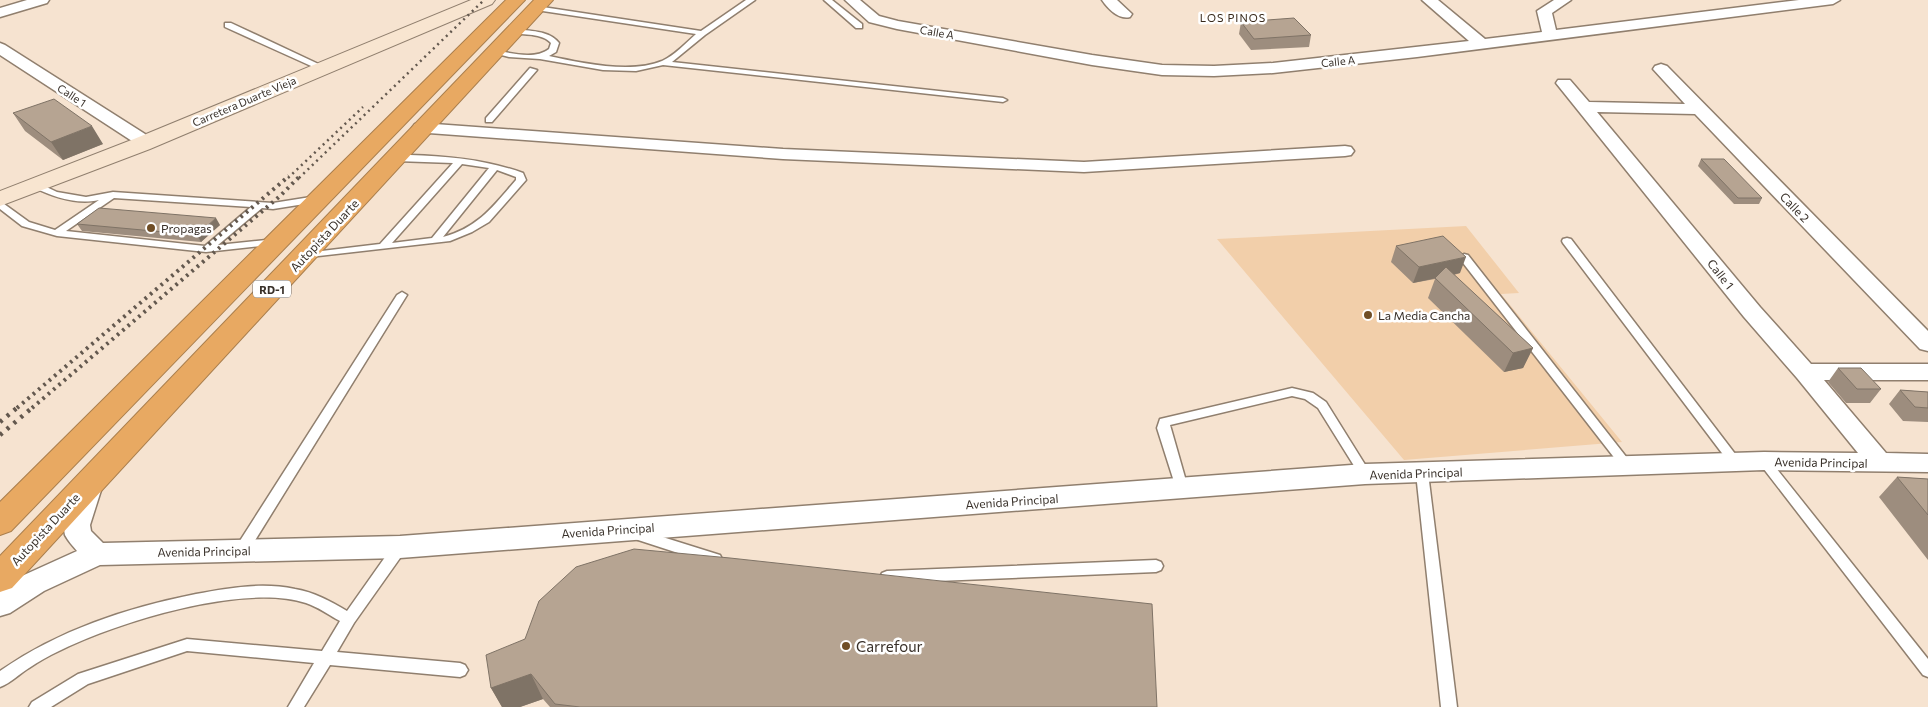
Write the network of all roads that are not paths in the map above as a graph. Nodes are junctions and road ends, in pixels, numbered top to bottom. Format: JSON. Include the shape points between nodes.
{"nodes":[{"id":1,"x":42,"y":0,"type":"edge"},
{"id":2,"x":486,"y":0,"type":"edge"},
{"id":3,"x":751,"y":0,"type":"edge"},
{"id":4,"x":828,"y":0,"type":"edge"},
{"id":5,"x":852,"y":0,"type":"edge"},
{"id":6,"x":1109,"y":0,"type":"edge"},
{"id":7,"x":1429,"y":0,"type":"edge"},
{"id":8,"x":1564,"y":0,"type":"edge"},
{"id":9,"x":1833,"y":0,"type":"edge"},
{"id":10,"x":532,"y":3,"type":"edge"},
{"id":11,"x":1785,"y":3,"type":"edge"},
{"id":12,"x":0,"y":13,"type":"edge"},
{"id":13,"x":1125,"y":14,"type":"dead end"},
{"id":14,"x":228,"y":24,"type":"dead end"},
{"id":15,"x":430,"y":24,"type":"junction"},
{"id":16,"x":859,"y":26,"type":"dead end"},
{"id":17,"x":514,"y":31,"type":"junction"},
{"id":18,"x":702,"y":33,"type":"junction"},
{"id":19,"x":1550,"y":36,"type":"junction"},
{"id":20,"x":490,"y":41,"type":"junction"},
{"id":21,"x":1482,"y":44,"type":"junction"},
{"id":22,"x":0,"y":48,"type":"edge"},
{"id":23,"x":542,"y":56,"type":"junction"},
{"id":24,"x":664,"y":63,"type":"junction"},
{"id":25,"x":323,"y":68,"type":"junction"},
{"id":26,"x":1661,"y":69,"type":"dead end"},
{"id":27,"x":533,"y":70,"type":"dead end"},
{"id":28,"x":1564,"y":83,"type":"dead end"},
{"id":29,"x":1003,"y":100,"type":"dead end"},
{"id":30,"x":1583,"y":107,"type":"junction"},
{"id":31,"x":1700,"y":109,"type":"junction"},
{"id":32,"x":489,"y":120,"type":"dead end"},
{"id":33,"x":421,"y":128,"type":"junction"},
{"id":34,"x":142,"y":144,"type":"junction"},
{"id":35,"x":1345,"y":152,"type":"dead end"},
{"id":36,"x":396,"y":158,"type":"junction"},
{"id":37,"x":459,"y":162,"type":"junction"},
{"id":38,"x":495,"y":167,"type":"junction"},
{"id":39,"x":36,"y":185,"type":"junction"},
{"id":40,"x":113,"y":195,"type":"junction"},
{"id":41,"x":0,"y":199,"type":"edge"},
{"id":42,"x":319,"y":199,"type":"junction"},
{"id":43,"x":0,"y":204,"type":"edge"},
{"id":44,"x":261,"y":204,"type":"junction"},
{"id":45,"x":57,"y":233,"type":"junction"},
{"id":46,"x":435,"y":240,"type":"junction"},
{"id":47,"x":1567,"y":241,"type":"dead end"},
{"id":48,"x":276,"y":242,"type":"junction"},
{"id":49,"x":384,"y":245,"type":"junction"},
{"id":50,"x":206,"y":249,"type":"junction"},
{"id":51,"x":303,"y":256,"type":"junction"},
{"id":52,"x":1464,"y":257,"type":"edge"},
{"id":53,"x":402,"y":295,"type":"dead end"},
{"id":54,"x":1928,"y":344,"type":"edge"},
{"id":55,"x":1805,"y":372,"type":"junction"},
{"id":56,"x":1928,"y":372,"type":"edge"},
{"id":57,"x":1764,"y":461,"type":"junction"},
{"id":58,"x":1735,"y":462,"type":"junction"},
{"id":59,"x":1880,"y":463,"type":"junction"},
{"id":60,"x":1928,"y":464,"type":"edge"},
{"id":61,"x":1627,"y":466,"type":"junction"},
{"id":62,"x":1422,"y":473,"type":"junction"},
{"id":63,"x":1365,"y":474,"type":"junction"},
{"id":64,"x":92,"y":480,"type":"junction"},
{"id":65,"x":1182,"y":488,"type":"junction"},
{"id":66,"x":0,"y":522,"type":"edge"},
{"id":67,"x":621,"y":529,"type":"junction"},
{"id":68,"x":400,"y":547,"type":"junction"},
{"id":69,"x":241,"y":551,"type":"junction"},
{"id":70,"x":97,"y":554,"type":"junction"},
{"id":71,"x":732,"y":565,"type":"edge"},
{"id":72,"x":1156,"y":566,"type":"dead end"},
{"id":73,"x":0,"y":578,"type":"edge"},
{"id":74,"x":874,"y":578,"type":"edge"},
{"id":75,"x":0,"y":604,"type":"edge"},
{"id":76,"x":349,"y":619,"type":"junction"},
{"id":77,"x":324,"y":659,"type":"junction"},
{"id":78,"x":460,"y":670,"type":"dead end"},
{"id":79,"x":1928,"y":670,"type":"edge"},
{"id":80,"x":0,"y":680,"type":"edge"},
{"id":81,"x":36,"y":707,"type":"edge"},
{"id":82,"x":296,"y":707,"type":"edge"},
{"id":83,"x":1449,"y":707,"type":"edge"}],
"edges":[{"from":1,"to":12,"type":"street"},
{"from":2,"to":15,"type":"main road","name":"Carretera Duarte Vieja"},
{"from":3,"to":18,"type":"lane"},
{"from":4,"to":16,"type":"lane"},
{"from":5,"to":21,"type":"street","name":"Calle A","via":[[874,19],[897,25],[1162,70],[1273,68]]},
{"from":6,"to":13,"type":"street"},
{"from":7,"to":21,"type":"street"},
{"from":8,"to":19,"type":"street","via":[[1544,11]]},
{"from":9,"to":11,"type":"street","name":"Calle A"},
{"from":10,"to":17,"type":"highway","name":"Autopista Duarte","number":"RD-1"},
{"from":10,"to":18,"type":"lane"},
{"from":10,"to":20,"type":"highway","name":"Autopista Duarte","number":"RD-1"},
{"from":11,"to":19,"type":"street","name":"Calle A"},
{"from":14,"to":25,"type":"lane"},
{"from":15,"to":20,"type":"main road","via":[[452,20],[476,23]]},
{"from":15,"to":25,"type":"main road","name":"Carretera Duarte Vieja"},
{"from":17,"to":20,"type":"highway","name":"Autopista Duarte","number":"RD-1"},
{"from":17,"to":23,"type":"lane","via":[[552,39],[555,43],[553,51]]},
{"from":18,"to":24,"type":"lane"},
{"from":19,"to":21,"type":"street","name":"Calle A"},
{"from":20,"to":23,"type":"lane"},
{"from":20,"to":33,"type":"highway","name":"Autopista Duarte","number":"RD-1"},
{"from":20,"to":42,"type":"highway","name":"Autopista Duarte","number":"RD-1"},
{"from":22,"to":34,"type":"street","name":"Calle 1","via":[[139,138]]},
{"from":23,"to":24,"type":"lane","via":[[562,62],[638,70]]},
{"from":24,"to":29,"type":"lane"},
{"from":25,"to":34,"type":"main road","name":"Carretera Duarte Vieja"},
{"from":26,"to":31,"type":"street","name":"Calle 2"},
{"from":27,"to":32,"type":"lane"},
{"from":28,"to":30,"type":"street","name":"Calle 1"},
{"from":30,"to":31,"type":"street"},
{"from":30,"to":55,"type":"street","name":"Calle 1"},
{"from":31,"to":54,"type":"street","name":"Calle 2"},
{"from":33,"to":35,"type":"street","via":[[782,154],[1084,167]]},
{"from":33,"to":36,"type":"highway","name":"Autopista Duarte","number":"RD-1"},
{"from":34,"to":39,"type":"main road","name":"Carretera Duarte Vieja"},
{"from":36,"to":37,"type":"lane"},
{"from":36,"to":51,"type":"highway","name":"Autopista Duarte","number":"RD-1"},
{"from":37,"to":38,"type":"lane"},
{"from":37,"to":49,"type":"lane"},
{"from":38,"to":46,"type":"lane"},
{"from":38,"to":46,"type":"lane","via":[[520,175],[521,180],[486,220],[454,236]]},
{"from":39,"to":40,"type":"lane","via":[[72,199]]},
{"from":39,"to":41,"type":"main road","name":"Carretera Duarte Vieja"},
{"from":40,"to":44,"type":"lane"},
{"from":40,"to":45,"type":"lane"},
{"from":42,"to":44,"type":"lane","via":[[280,205]]},
{"from":42,"to":48,"type":"highway","name":"Autopista Duarte","number":"RD-1"},
{"from":43,"to":45,"type":"lane","via":[[20,222]]},
{"from":44,"to":50,"type":"lane"},
{"from":45,"to":50,"type":"lane"},
{"from":46,"to":49,"type":"lane"},
{"from":47,"to":58,"type":"lane"},
{"from":48,"to":50,"type":"lane"},
{"from":48,"to":66,"type":"highway","name":"Autopista Duarte","number":"RD-1"},
{"from":49,"to":51,"type":"lane"},
{"from":51,"to":64,"type":"highway","name":"Autopista Duarte","number":"RD-1"},
{"from":52,"to":61,"type":"lane"},
{"from":53,"to":69,"type":"lane"},
{"from":55,"to":56,"type":"street"},
{"from":55,"to":59,"type":"street","name":"Calle 1"},
{"from":57,"to":58,"type":"street","name":"Avenida Principal"},
{"from":57,"to":59,"type":"street","name":"Avenida Principal"},
{"from":57,"to":79,"type":"lane"},
{"from":58,"to":61,"type":"street","name":"Avenida Principal"},
{"from":59,"to":60,"type":"street","name":"Avenida Principal"},
{"from":61,"to":62,"type":"street","name":"Avenida Principal"},
{"from":62,"to":63,"type":"street","name":"Avenida Principal"},
{"from":62,"to":83,"type":"lane"},
{"from":63,"to":65,"type":"street","name":"Avenida Principal"},
{"from":63,"to":65,"type":"lane","via":[[1322,405],[1308,396],[1292,392],[1164,422],[1163,428]]},
{"from":64,"to":70,"type":"street","via":[[77,525],[79,535]]},
{"from":64,"to":73,"type":"highway","name":"Autopista Duarte","number":"RD-1"},
{"from":65,"to":67,"type":"street","name":"Avenida Principal"},
{"from":67,"to":68,"type":"street","name":"Avenida Principal"},
{"from":67,"to":71,"type":"lane"},
{"from":68,"to":69,"type":"street","name":"Avenida Principal"},
{"from":68,"to":76,"type":"lane"},
{"from":69,"to":70,"type":"street","name":"Avenida Principal"},
{"from":70,"to":75,"type":"street","name":"Avenida Principal","via":[[34,583]]},
{"from":72,"to":74,"type":"lane"},
{"from":76,"to":77,"type":"lane"},
{"from":76,"to":80,"type":"lane","via":[[306,597],[270,592],[174,604],[111,622],[59,643]]},
{"from":77,"to":78,"type":"lane"},
{"from":77,"to":81,"type":"lane","via":[[187,645],[83,679]]},
{"from":77,"to":82,"type":"lane"}]}
